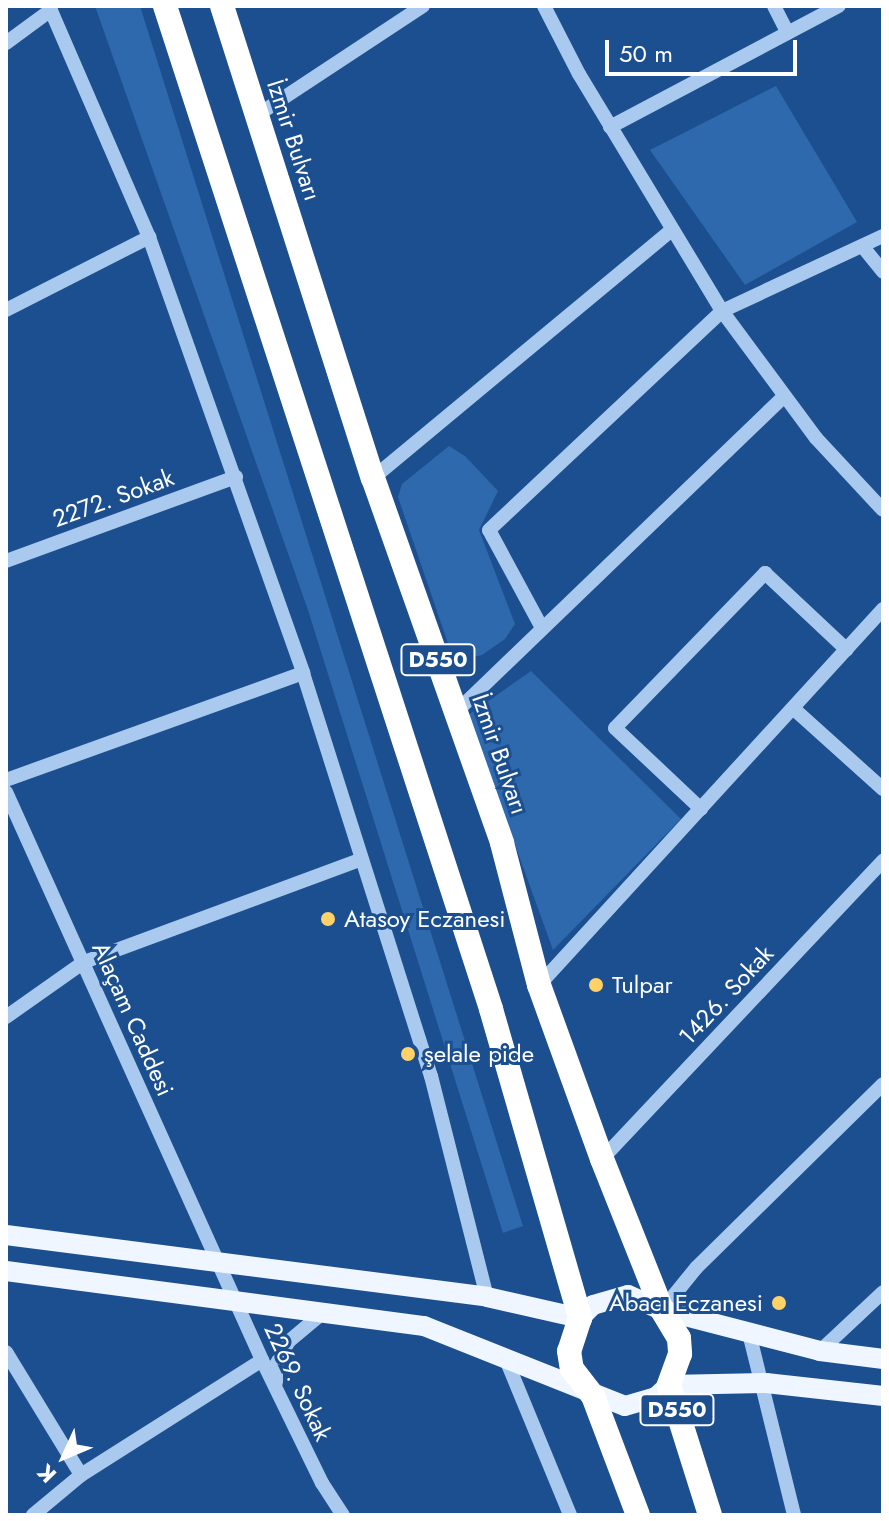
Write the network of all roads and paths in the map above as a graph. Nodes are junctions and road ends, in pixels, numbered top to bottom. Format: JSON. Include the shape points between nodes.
{"nodes":[{"id":1,"x":165,"y":6,"type":"edge"},
{"id":2,"x":222,"y":6,"type":"edge"},
{"id":3,"x":423,"y":6,"type":"edge"},
{"id":4,"x":544,"y":6,"type":"edge"},
{"id":5,"x":774,"y":6,"type":"edge"},
{"id":6,"x":839,"y":6,"type":"edge"},
{"id":7,"x":50,"y":8,"type":"edge"},
{"id":8,"x":788,"y":33,"type":"junction"},
{"id":9,"x":6,"y":43,"type":"edge"},
{"id":10,"x":256,"y":116,"type":"junction"},
{"id":11,"x":610,"y":127,"type":"junction"},
{"id":12,"x":672,"y":230,"type":"junction"},
{"id":13,"x":883,"y":236,"type":"edge"},
{"id":14,"x":149,"y":237,"type":"junction"},
{"id":15,"x":863,"y":247,"type":"junction"},
{"id":16,"x":883,"y":272,"type":"edge"},
{"id":17,"x":6,"y":310,"type":"edge"},
{"id":18,"x":722,"y":311,"type":"junction"},
{"id":19,"x":783,"y":397,"type":"junction"},
{"id":20,"x":236,"y":477,"type":"junction"},
{"id":21,"x":373,"y":478,"type":"junction"},
{"id":22,"x":883,"y":510,"type":"edge"},
{"id":23,"x":6,"y":561,"type":"edge"},
{"id":24,"x":883,"y":609,"type":"edge"},
{"id":25,"x":542,"y":628,"type":"junction"},
{"id":26,"x":847,"y":650,"type":"junction"},
{"id":27,"x":303,"y":673,"type":"junction"},
{"id":28,"x":794,"y":709,"type":"junction"},
{"id":29,"x":456,"y":712,"type":"junction"},
{"id":30,"x":6,"y":780,"type":"edge"},
{"id":31,"x":883,"y":789,"type":"edge"},
{"id":32,"x":6,"y":792,"type":"edge"},
{"id":33,"x":701,"y":809,"type":"junction"},
{"id":34,"x":362,"y":859,"type":"junction"},
{"id":35,"x":883,"y":861,"type":"edge"},
{"id":36,"x":84,"y":962,"type":"junction"},
{"id":37,"x":539,"y":985,"type":"junction"},
{"id":38,"x":6,"y":1017,"type":"edge"},
{"id":39,"x":883,"y":1084,"type":"edge"},
{"id":40,"x":602,"y":1159,"type":"junction"},
{"id":41,"x":6,"y":1235,"type":"edge"},
{"id":42,"x":218,"y":1264,"type":"junction"},
{"id":43,"x":6,"y":1271,"type":"edge"},
{"id":44,"x":883,"y":1292,"type":"edge"},
{"id":45,"x":234,"y":1297,"type":"junction"},
{"id":46,"x":487,"y":1297,"type":"junction"},
{"id":47,"x":327,"y":1310,"type":"junction"},
{"id":48,"x":662,"y":1310,"type":"junction"},
{"id":49,"x":580,"y":1318,"type":"junction"},
{"id":50,"x":749,"y":1333,"type":"junction"},
{"id":51,"x":820,"y":1351,"type":"junction"},
{"id":52,"x":6,"y":1352,"type":"edge"},
{"id":53,"x":505,"y":1357,"type":"junction"},
{"id":54,"x":883,"y":1359,"type":"edge"},
{"id":55,"x":262,"y":1360,"type":"junction"},
{"id":56,"x":766,"y":1383,"type":"junction"},
{"id":57,"x":669,"y":1385,"type":"junction"},
{"id":58,"x":275,"y":1386,"type":"junction"},
{"id":59,"x":593,"y":1396,"type":"junction"},
{"id":60,"x":883,"y":1396,"type":"edge"},
{"id":61,"x":81,"y":1475,"type":"junction"},
{"id":62,"x":33,"y":1515,"type":"edge"},
{"id":63,"x":343,"y":1515,"type":"edge"},
{"id":64,"x":570,"y":1515,"type":"edge"},
{"id":65,"x":638,"y":1515,"type":"edge"},
{"id":66,"x":710,"y":1515,"type":"edge"},
{"id":67,"x":794,"y":1515,"type":"edge"}],
"edges":[{"from":1,"to":49,"type":"highway","number":"D550","via":[[491,1009]]},
{"from":2,"to":10,"type":"highway","name":"İzmir Bulvarı","number":"D550"},
{"from":3,"to":10,"type":"street"},
{"from":4,"to":11,"type":"street"},
{"from":5,"to":8,"type":"street"},
{"from":6,"to":8,"type":"street"},
{"from":7,"to":9,"type":"street"},
{"from":7,"to":14,"type":"street"},
{"from":8,"to":11,"type":"street"},
{"from":10,"to":21,"type":"highway","name":"İzmir Bulvarı","number":"D550"},
{"from":11,"to":12,"type":"street"},
{"from":12,"to":18,"type":"street"},
{"from":12,"to":21,"type":"street"},
{"from":13,"to":15,"type":"street"},
{"from":14,"to":17,"type":"street"},
{"from":14,"to":20,"type":"street"},
{"from":15,"to":16,"type":"street"},
{"from":15,"to":18,"type":"street"},
{"from":18,"to":19,"type":"street"},
{"from":18,"to":25,"type":"street","via":[[489,530]]},
{"from":19,"to":22,"type":"street"},
{"from":19,"to":25,"type":"street"},
{"from":20,"to":23,"type":"street","name":"2272. Sokak"},
{"from":20,"to":27,"type":"street"},
{"from":21,"to":29,"type":"highway","name":"İzmir Bulvarı","number":"D550"},
{"from":24,"to":26,"type":"street"},
{"from":25,"to":29,"type":"street"},
{"from":26,"to":28,"type":"street"},
{"from":26,"to":33,"type":"street","via":[[765,573],[615,728]]},
{"from":27,"to":30,"type":"street"},
{"from":27,"to":34,"type":"street"},
{"from":28,"to":31,"type":"street"},
{"from":28,"to":33,"type":"street"},
{"from":29,"to":37,"type":"highway","name":"İzmir Bulvarı","number":"D550","via":[[502,843]]},
{"from":32,"to":36,"type":"street","name":"Alaçam Caddesi"},
{"from":33,"to":37,"type":"street"},
{"from":34,"to":36,"type":"street"},
{"from":34,"to":46,"type":"street","via":[[431,1076]]},
{"from":35,"to":40,"type":"street","name":"1426. Sokak"},
{"from":36,"to":38,"type":"street"},
{"from":36,"to":42,"type":"street","name":"Alaçam Caddesi"},
{"from":37,"to":40,"type":"highway","name":"İzmir Bulvarı","number":"D550"},
{"from":39,"to":48,"type":"street","via":[[696,1268]]},
{"from":40,"to":48,"type":"highway","name":"İzmir Bulvarı","number":"D550"},
{"from":41,"to":42,"type":"main road"},
{"from":42,"to":45,"type":"street","name":"2269. Sokak"},
{"from":42,"to":46,"type":"main road"},
{"from":43,"to":45,"type":"main road"},
{"from":44,"to":51,"type":"street"},
{"from":45,"to":47,"type":"main road"},
{"from":45,"to":55,"type":"street","name":"2269. Sokak"},
{"from":46,"to":49,"type":"main road"},
{"from":47,"to":53,"type":"main road","via":[[424,1326]]},
{"from":47,"to":58,"type":"street","via":[[288,1342],[276,1365]]},
{"from":48,"to":49,"type":"main road","via":[[628,1295],[593,1305]]},
{"from":48,"to":50,"type":"main road"},
{"from":48,"to":57,"type":"highway","name":"İzmir Bulvarı","number":"D550","via":[[676,1330],[680,1354]]},
{"from":49,"to":59,"type":"highway","number":"D550","via":[[569,1351],[572,1369]]},
{"from":50,"to":51,"type":"main road"},
{"from":50,"to":56,"type":"street"},
{"from":51,"to":54,"type":"main road"},
{"from":52,"to":61,"type":"street"},
{"from":53,"to":59,"type":"main road"},
{"from":53,"to":64,"type":"street"},
{"from":55,"to":58,"type":"street","name":"2269. Sokak"},
{"from":55,"to":61,"type":"street"},
{"from":56,"to":57,"type":"main road"},
{"from":56,"to":60,"type":"main road"},
{"from":56,"to":67,"type":"street"},
{"from":57,"to":59,"type":"main road","via":[[656,1397],[633,1405],[608,1404]]},
{"from":57,"to":66,"type":"highway","number":"D550"},
{"from":58,"to":63,"type":"street","name":"2269. Sokak"},
{"from":59,"to":65,"type":"highway","number":"D550"},
{"from":61,"to":62,"type":"street"}]}
